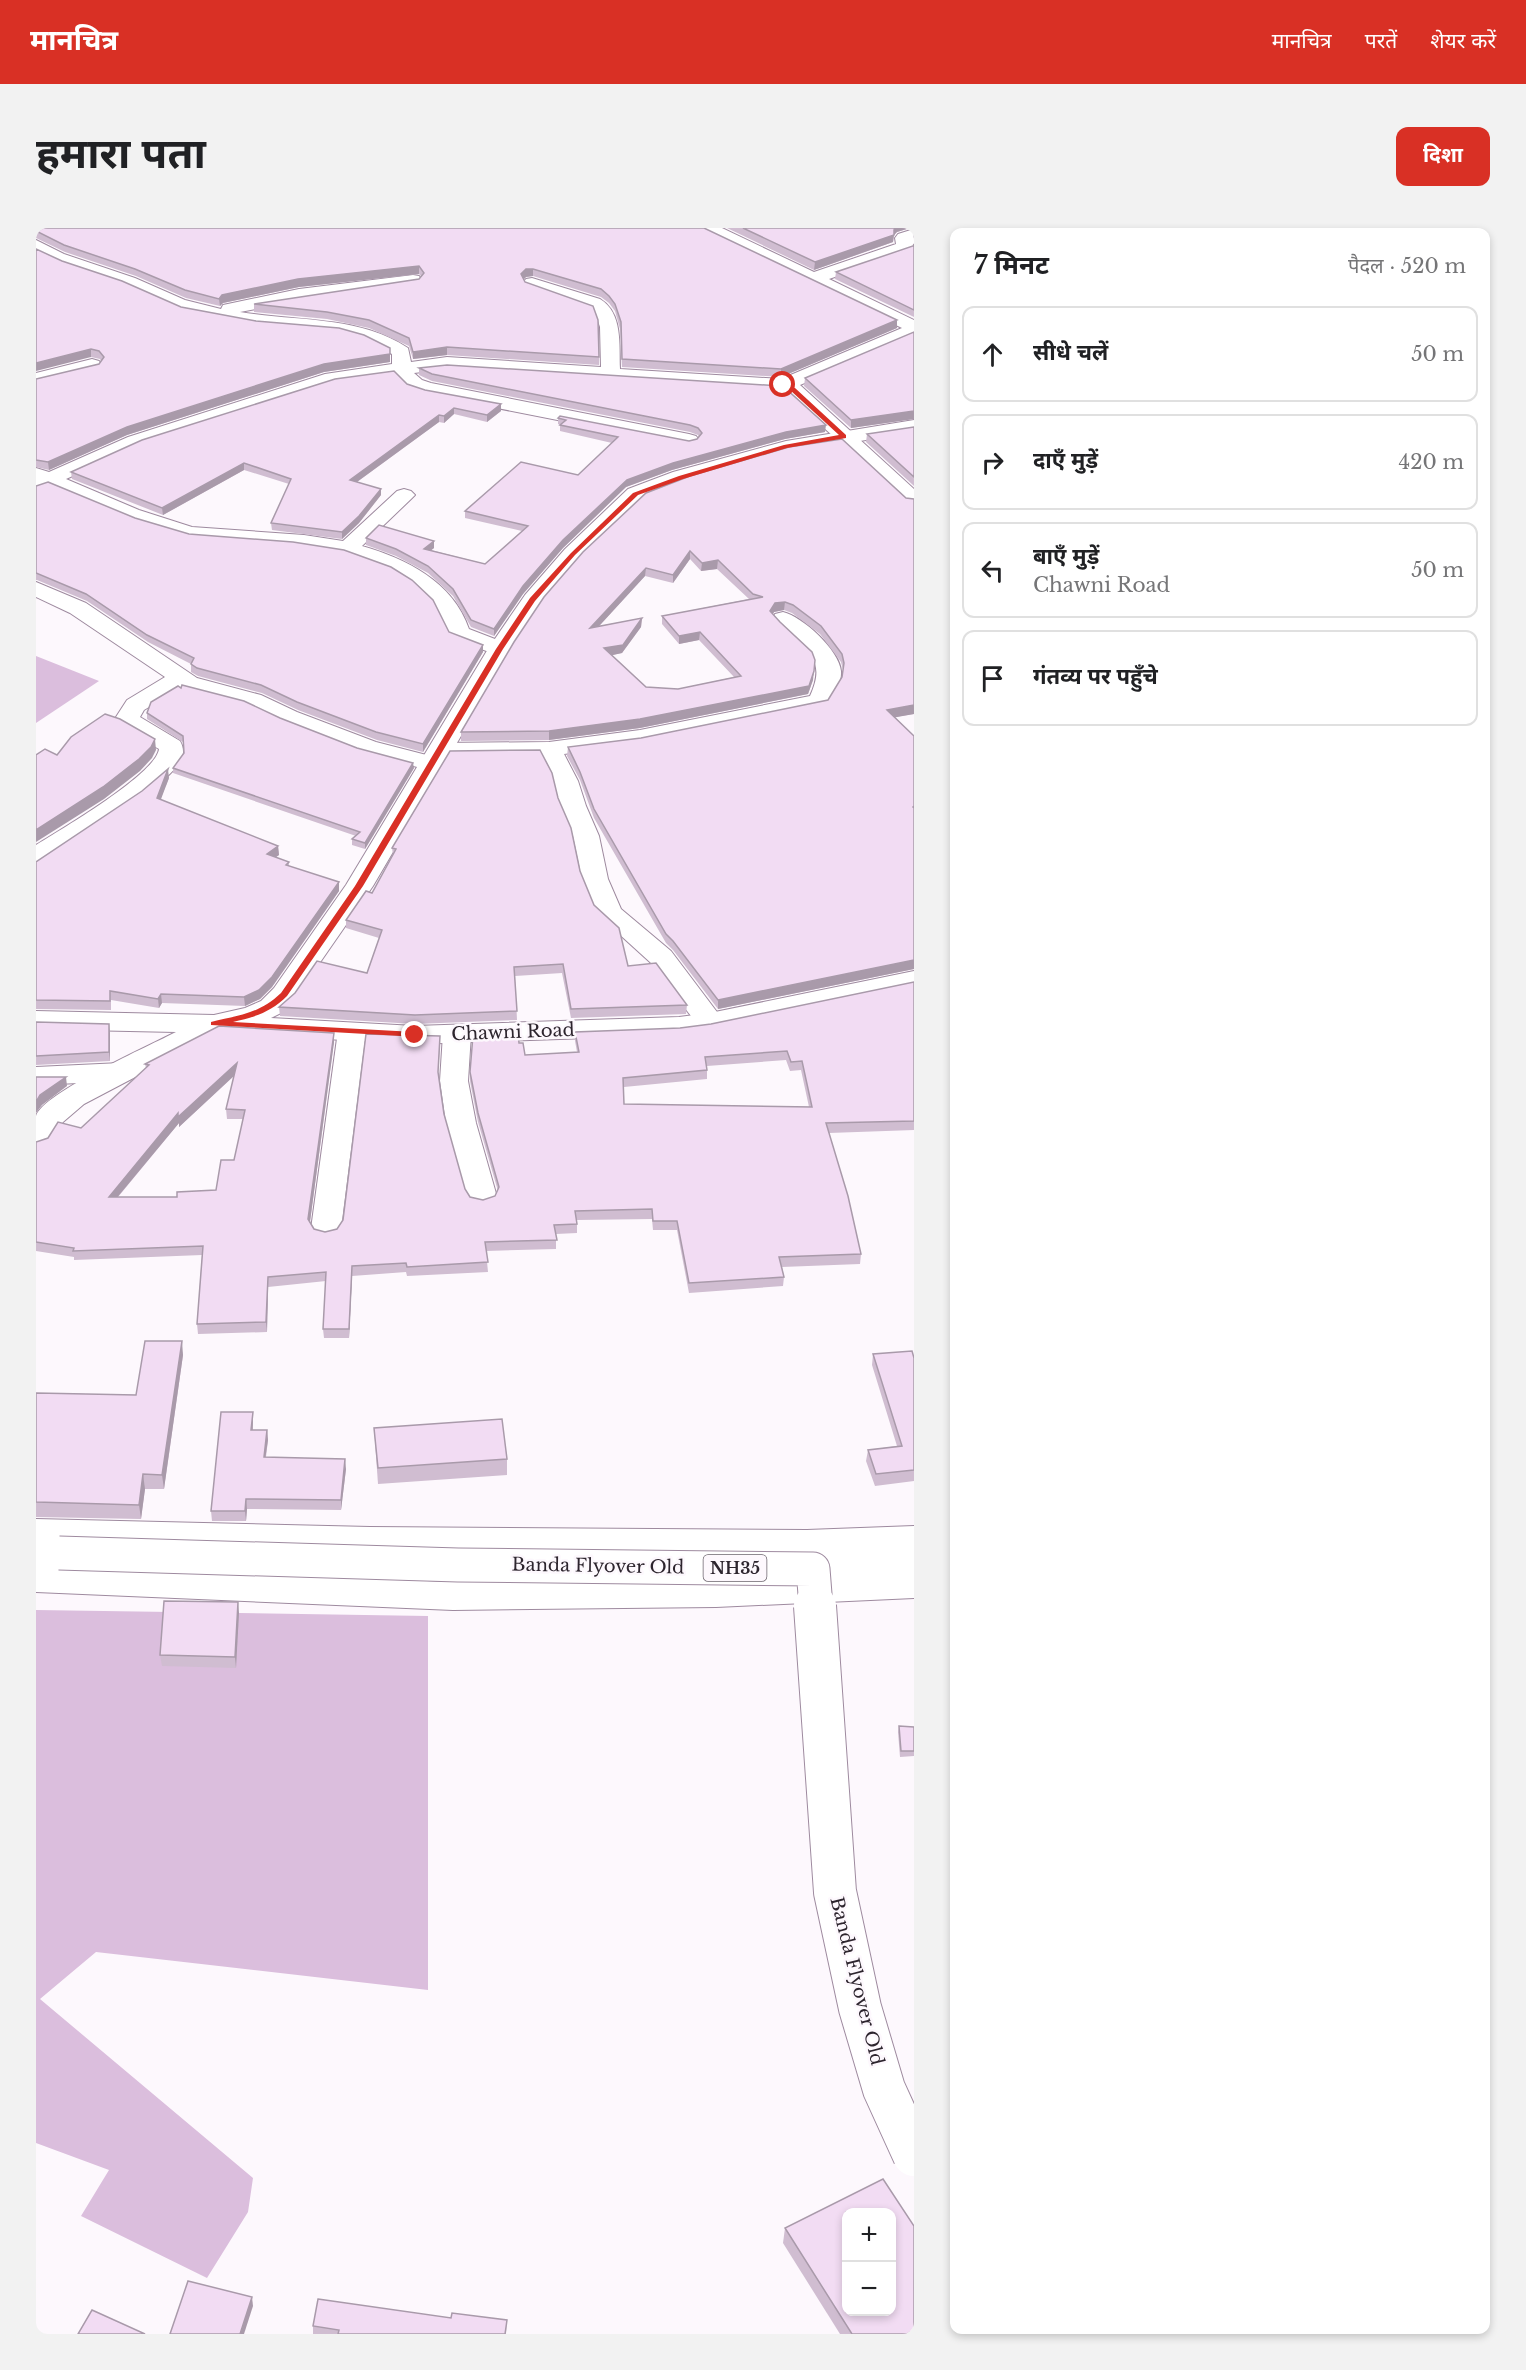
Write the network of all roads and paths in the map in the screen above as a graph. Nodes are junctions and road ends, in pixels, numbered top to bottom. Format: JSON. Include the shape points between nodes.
{"nodes":[{"id":1,"x":708,"y":228,"type":"edge"},
{"id":2,"x":767,"y":231,"type":"edge"},
{"id":3,"x":911,"y":241,"type":"edge"},
{"id":4,"x":36,"y":245,"type":"edge"},
{"id":5,"x":758,"y":250,"type":"junction"},
{"id":6,"x":815,"y":278,"type":"junction"},
{"id":7,"x":413,"y":280,"type":"edge"},
{"id":8,"x":532,"y":283,"type":"edge"},
{"id":9,"x":216,"y":313,"type":"junction"},
{"id":10,"x":914,"y":328,"type":"edge"},
{"id":11,"x":92,"y":365,"type":"edge"},
{"id":12,"x":399,"y":369,"type":"junction"},
{"id":13,"x":611,"y":373,"type":"junction"},
{"id":14,"x":36,"y":379,"type":"edge"},
{"id":15,"x":783,"y":385,"type":"junction"},
{"id":16,"x":914,"y":426,"type":"edge"},
{"id":17,"x":843,"y":436,"type":"junction"},
{"id":18,"x":689,"y":440,"type":"edge"},
{"id":19,"x":40,"y":479,"type":"edge"},
{"id":20,"x":404,"y":495,"type":"dead end"},
{"id":21,"x":914,"y":500,"type":"edge"},
{"id":22,"x":348,"y":548,"type":"junction"},
{"id":23,"x":36,"y":589,"type":"edge"},
{"id":24,"x":783,"y":619,"type":"dead end"},
{"id":25,"x":500,"y":649,"type":"junction"},
{"id":26,"x":181,"y":678,"type":"junction"},
{"id":27,"x":549,"y":749,"type":"junction"},
{"id":28,"x":437,"y":757,"type":"junction"},
{"id":29,"x":36,"y":857,"type":"edge"},
{"id":30,"x":914,"y":980,"type":"edge"},
{"id":31,"x":36,"y":1020,"type":"edge"},
{"id":32,"x":710,"y":1022,"type":"junction"},
{"id":33,"x":214,"y":1024,"type":"junction"},
{"id":34,"x":352,"y":1031,"type":"junction"},
{"id":35,"x":457,"y":1034,"type":"junction"},
{"id":36,"x":121,"y":1072,"type":"junction"},
{"id":37,"x":36,"y":1076,"type":"edge"},
{"id":38,"x":36,"y":1139,"type":"edge"},
{"id":39,"x":483,"y":1197,"type":"edge"},
{"id":40,"x":326,"y":1229,"type":"edge"},
{"id":41,"x":914,"y":1539,"type":"edge"},
{"id":42,"x":42,"y":1554,"type":"edge"},
{"id":43,"x":914,"y":1565,"type":"edge"},
{"id":44,"x":813,"y":1569,"type":"junction"},
{"id":45,"x":914,"y":1585,"type":"edge"},
{"id":46,"x":914,"y":2155,"type":"edge"}],
"edges":[{"from":1,"to":5,"type":"street"},
{"from":2,"to":5,"type":"street"},
{"from":3,"to":6,"type":"street","via":[[898,250]]},
{"from":4,"to":9,"type":"street","via":[[68,263],[121,279],[196,310]]},
{"from":5,"to":6,"type":"street"},
{"from":6,"to":10,"type":"street"},
{"from":7,"to":9,"type":"street","via":[[299,295]]},
{"from":8,"to":13,"type":"street","via":[[603,309],[609,327]]},
{"from":9,"to":12,"type":"street","via":[[324,325],[363,334],[400,352]]},
{"from":10,"to":15,"type":"street"},
{"from":11,"to":14,"type":"street"},
{"from":12,"to":13,"type":"street","via":[[447,363]]},
{"from":12,"to":18,"type":"street","via":[[415,384],[426,388]]},
{"from":12,"to":19,"type":"street","via":[[332,378],[135,441]]},
{"from":13,"to":15,"type":"street"},
{"from":15,"to":17,"type":"street","via":[[793,389]]},
{"from":16,"to":17,"type":"main road"},
{"from":17,"to":21,"type":"street"},
{"from":17,"to":25,"type":"main road","via":[[786,447],[636,494],[573,554],[533,600]]},
{"from":19,"to":22,"type":"street","via":[[153,523],[193,534]]},
{"from":20,"to":22,"type":"street"},
{"from":22,"to":25,"type":"street","via":[[393,564],[436,590],[451,610],[459,633]]},
{"from":23,"to":26,"type":"street","via":[[86,614]]},
{"from":24,"to":27,"type":"street","via":[[819,650],[829,670],[819,701],[640,737]]},
{"from":25,"to":28,"type":"main road"},
{"from":26,"to":28,"type":"street","via":[[214,692],[253,700],[367,747]]},
{"from":26,"to":29,"type":"street","via":[[135,705],[128,717],[132,724],[171,746],[170,759],[145,784]]},
{"from":27,"to":28,"type":"street"},
{"from":27,"to":32,"type":"street","via":[[566,781],[609,913],[661,957]]},
{"from":28,"to":33,"type":"main road","via":[[359,886],[284,994],[271,1007],[254,1015]]},
{"from":30,"to":32,"type":"main road","name":"Chawni Road"},
{"from":31,"to":33,"type":"main road","name":"Chawni Road"},
{"from":32,"to":35,"type":"main road","name":"Chawni Road"},
{"from":33,"to":34,"type":"main road","name":"Chawni Road"},
{"from":33,"to":36,"type":"main road"},
{"from":34,"to":35,"type":"main road","name":"Chawni Road"},
{"from":34,"to":40,"type":"street"},
{"from":35,"to":39,"type":"street","via":[[454,1081],[461,1123]]},
{"from":36,"to":37,"type":"street"},
{"from":36,"to":38,"type":"main road","via":[[73,1097],[52,1115]]},
{"from":41,"to":42,"type":"street","via":[[807,1543],[406,1541]]},
{"from":42,"to":44,"type":"main road","name":"Banda Flyover Old","number":"NH35","bridge":true},
{"from":42,"to":45,"type":"street","via":[[453,1596],[716,1593]]},
{"from":43,"to":44,"type":"main road"},
{"from":44,"to":46,"type":"main road","name":"Banda Flyover Old","bridge":true,"via":[[835,1892],[860,2008],[884,2089]]}]}
